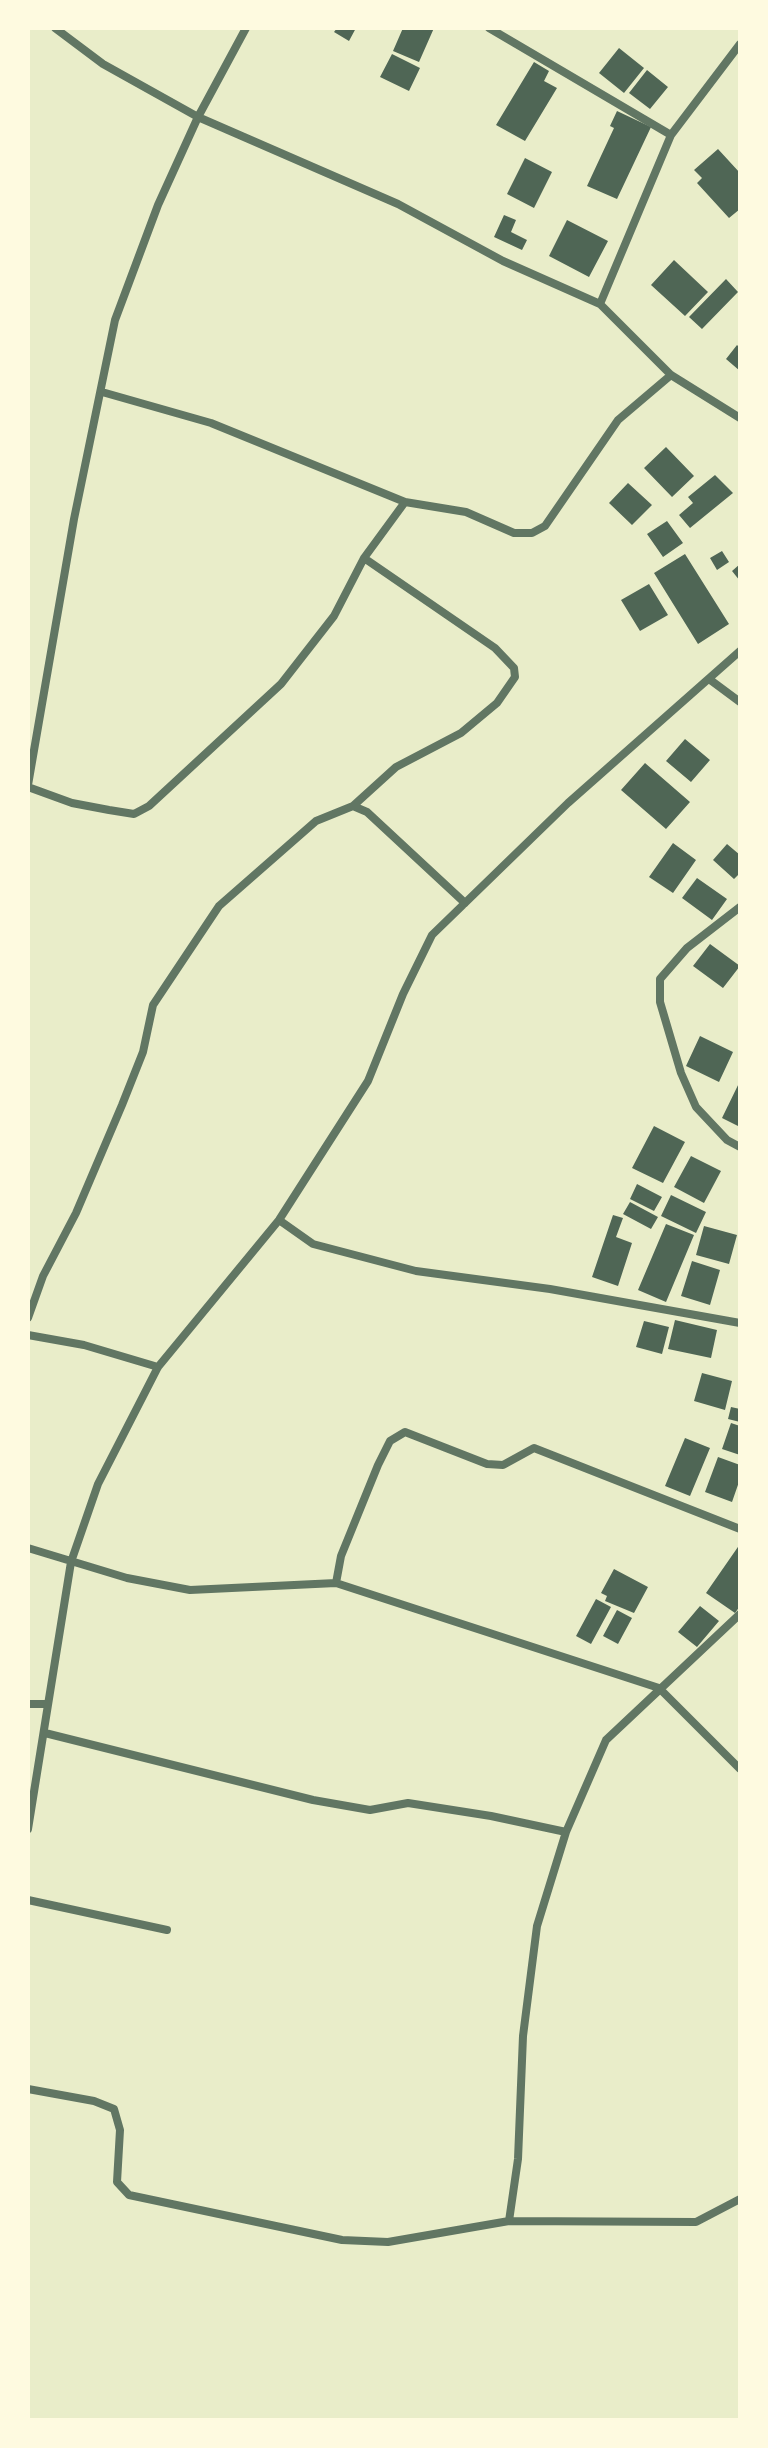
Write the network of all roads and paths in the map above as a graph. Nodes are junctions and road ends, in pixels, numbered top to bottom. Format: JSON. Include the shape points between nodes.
{"nodes":[{"id":1,"x":55,"y":28,"type":"edge"},
{"id":2,"x":246,"y":28,"type":"edge"},
{"id":3,"x":489,"y":28,"type":"edge"},
{"id":4,"x":740,"y":44,"type":"edge"},
{"id":5,"x":198,"y":117,"type":"junction"},
{"id":6,"x":671,"y":135,"type":"junction"},
{"id":7,"x":600,"y":304,"type":"junction"},
{"id":8,"x":671,"y":375,"type":"junction"},
{"id":9,"x":102,"y":392,"type":"junction"},
{"id":10,"x":740,"y":418,"type":"edge"},
{"id":11,"x":405,"y":502,"type":"junction"},
{"id":12,"x":364,"y":558,"type":"junction"},
{"id":13,"x":740,"y":651,"type":"edge"},
{"id":14,"x":709,"y":679,"type":"junction"},
{"id":15,"x":740,"y":702,"type":"edge"},
{"id":16,"x":28,"y":786,"type":"edge"},
{"id":17,"x":353,"y":806,"type":"junction"},
{"id":18,"x":465,"y":903,"type":"junction"},
{"id":19,"x":740,"y":907,"type":"edge"},
{"id":20,"x":740,"y":1147,"type":"edge"},
{"id":21,"x":279,"y":1220,"type":"junction"},
{"id":22,"x":28,"y":1318,"type":"edge"},
{"id":23,"x":740,"y":1323,"type":"edge"},
{"id":24,"x":28,"y":1335,"type":"edge"},
{"id":25,"x":158,"y":1367,"type":"junction"},
{"id":26,"x":740,"y":1529,"type":"edge"},
{"id":27,"x":28,"y":1548,"type":"edge"},
{"id":28,"x":71,"y":1562,"type":"junction"},
{"id":29,"x":336,"y":1583,"type":"junction"},
{"id":30,"x":740,"y":1614,"type":"edge"},
{"id":31,"x":659,"y":1688,"type":"junction"},
{"id":32,"x":28,"y":1704,"type":"edge"},
{"id":33,"x":47,"y":1704,"type":"junction"},
{"id":34,"x":45,"y":1733,"type":"junction"},
{"id":35,"x":740,"y":1769,"type":"edge"},
{"id":36,"x":28,"y":1829,"type":"edge"},
{"id":37,"x":566,"y":1832,"type":"junction"},
{"id":38,"x":28,"y":1900,"type":"edge"},
{"id":39,"x":167,"y":1930,"type":"dead end"},
{"id":40,"x":28,"y":2089,"type":"edge"},
{"id":41,"x":740,"y":2199,"type":"edge"},
{"id":42,"x":509,"y":2221,"type":"junction"}],
"edges":[{"from":1,"to":5,"type":"street","via":[[103,64]]},
{"from":2,"to":5,"type":"street"},
{"from":3,"to":6,"type":"street"},
{"from":4,"to":6,"type":"street"},
{"from":5,"to":7,"type":"street","via":[[398,204],[503,261]]},
{"from":5,"to":9,"type":"street","via":[[115,320]]},
{"from":6,"to":7,"type":"street"},
{"from":7,"to":8,"type":"street"},
{"from":8,"to":10,"type":"street"},
{"from":8,"to":11,"type":"street","via":[[618,420],[545,526],[532,533],[514,533],[466,512]]},
{"from":9,"to":11,"type":"street","via":[[211,423]]},
{"from":9,"to":16,"type":"street","via":[[74,519]]},
{"from":11,"to":12,"type":"street"},
{"from":12,"to":16,"type":"street","via":[[334,616],[281,684],[149,806],[134,814],[109,810]]},
{"from":12,"to":17,"type":"street","via":[[495,648],[514,668],[515,677],[497,703],[461,733],[396,767]]},
{"from":13,"to":14,"type":"street"},
{"from":14,"to":15,"type":"street"},
{"from":14,"to":18,"type":"street","via":[[568,803]]},
{"from":17,"to":18,"type":"street","via":[[367,812]]},
{"from":17,"to":22,"type":"street","via":[[316,821],[219,906],[153,1005],[143,1052],[122,1105]]},
{"from":18,"to":21,"type":"street","via":[[432,935],[368,1081]]},
{"from":19,"to":20,"type":"street","via":[[687,948],[660,979],[660,1002],[696,1107]]},
{"from":21,"to":23,"type":"street","via":[[313,1244],[416,1271]]},
{"from":21,"to":25,"type":"street"},
{"from":24,"to":25,"type":"street"},
{"from":25,"to":28,"type":"street","via":[[98,1484]]},
{"from":26,"to":29,"type":"street","via":[[534,1448],[503,1465],[487,1464],[405,1432],[390,1441],[378,1465],[341,1556]]},
{"from":27,"to":28,"type":"street"},
{"from":28,"to":29,"type":"street","via":[[190,1590]]},
{"from":28,"to":33,"type":"street"},
{"from":29,"to":31,"type":"street"},
{"from":30,"to":31,"type":"street"},
{"from":31,"to":35,"type":"street"},
{"from":31,"to":37,"type":"street","via":[[606,1740]]},
{"from":32,"to":33,"type":"street"},
{"from":33,"to":34,"type":"street"},
{"from":34,"to":36,"type":"street"},
{"from":34,"to":37,"type":"street","via":[[313,1800],[370,1810],[408,1803]]},
{"from":37,"to":42,"type":"street","via":[[537,1926]]},
{"from":38,"to":39,"type":"street"},
{"from":40,"to":42,"type":"street","via":[[114,2109],[120,2130],[117,2182],[129,2195],[342,2240],[388,2242]]},
{"from":41,"to":42,"type":"street","via":[[696,2222]]}]}
